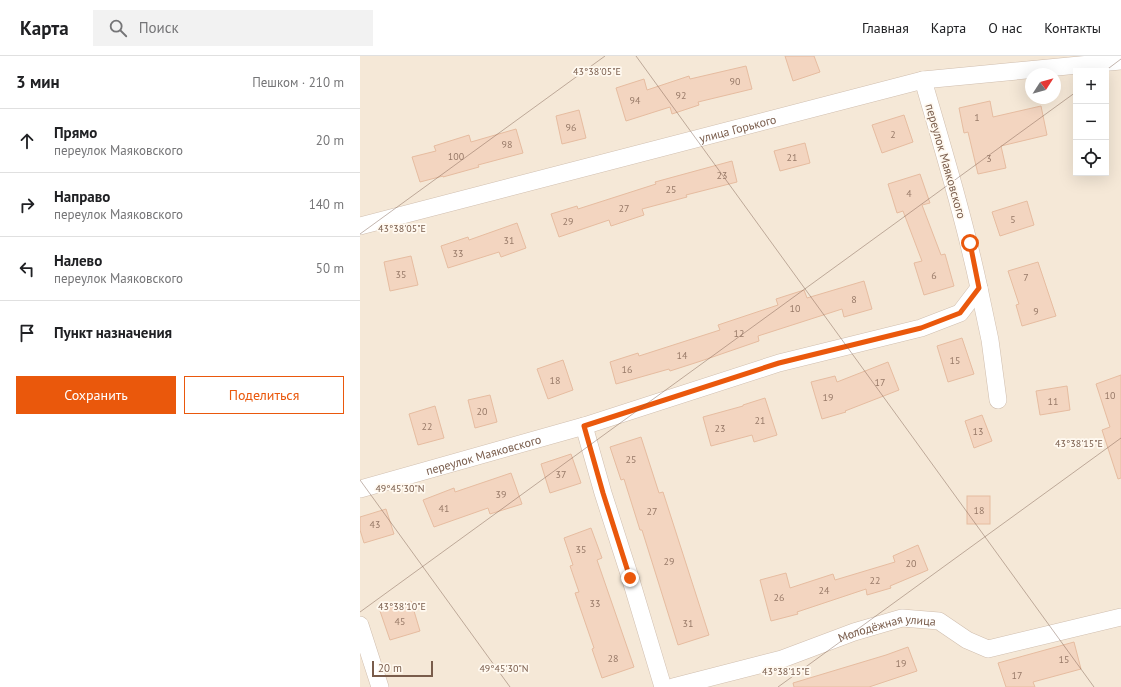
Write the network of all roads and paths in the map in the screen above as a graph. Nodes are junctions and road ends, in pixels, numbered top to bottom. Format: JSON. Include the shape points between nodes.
{"nodes":[{"id":1,"x":1121,"y":61,"type":"edge"},
{"id":2,"x":923,"y":80,"type":"junction"},
{"id":3,"x":360,"y":226,"type":"edge"},
{"id":4,"x":979,"y":288,"type":"junction"},
{"id":5,"x":998,"y":400,"type":"dead end"},
{"id":6,"x":584,"y":426,"type":"junction"},
{"id":7,"x":360,"y":489,"type":"edge"},
{"id":8,"x":1121,"y":617,"type":"edge"},
{"id":9,"x":360,"y":625,"type":"edge"},
{"id":10,"x":380,"y":687,"type":"edge"},
{"id":11,"x":663,"y":687,"type":"edge"},
{"id":12,"x":673,"y":687,"type":"edge"}],
"edges":[{"from":1,"to":2,"type":"street","name":"улица Горького"},
{"from":2,"to":3,"type":"street","name":"улица Горького"},
{"from":2,"to":4,"type":"street","name":"переулок Маяковского","via":[[970,243]]},
{"from":4,"to":5,"type":"street","name":"переулок Маяковского","via":[[990,340]]},
{"from":4,"to":6,"type":"street","name":"переулок Маяковского","via":[[960,313],[921,328],[779,363]]},
{"from":6,"to":7,"type":"street","name":"переулок Маяковского"},
{"from":6,"to":11,"type":"street"},
{"from":8,"to":12,"type":"street","name":"Молодёжная улица","via":[[988,649],[967,640],[939,621],[902,618],[854,632],[782,659]]},
{"from":9,"to":10,"type":"street"}]}
